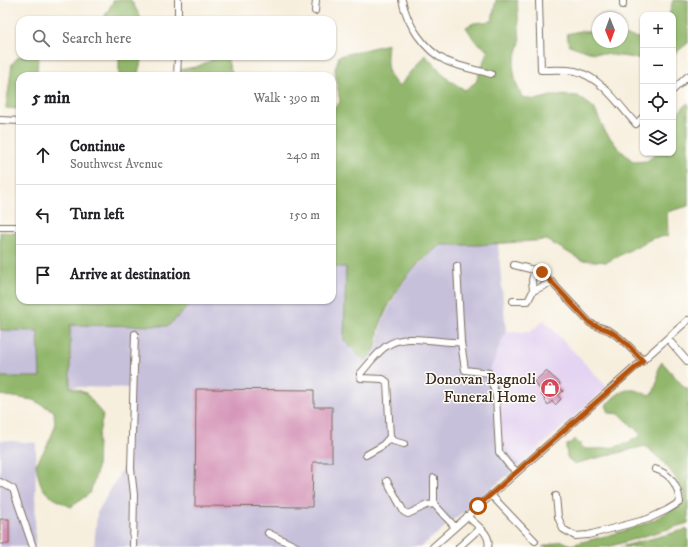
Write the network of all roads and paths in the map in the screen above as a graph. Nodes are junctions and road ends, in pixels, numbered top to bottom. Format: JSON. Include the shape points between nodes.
{"nodes":[{"id":1,"x":178,"y":0,"type":"edge"},
{"id":2,"x":316,"y":0,"type":"edge"},
{"id":3,"x":402,"y":0,"type":"edge"},
{"id":4,"x":539,"y":0,"type":"edge"},
{"id":5,"x":316,"y":11,"type":"dead end"},
{"id":6,"x":178,"y":16,"type":"edge"},
{"id":7,"x":178,"y":60,"type":"edge"},
{"id":8,"x":177,"y":72,"type":"edge"},
{"id":9,"x":491,"y":74,"type":"dead end"},
{"id":10,"x":688,"y":76,"type":"edge"},
{"id":11,"x":676,"y":87,"type":"edge"},
{"id":12,"x":0,"y":120,"type":"edge"},
{"id":13,"x":640,"y":120,"type":"edge"},
{"id":14,"x":16,"y":121,"type":"edge"},
{"id":15,"x":0,"y":226,"type":"edge"},
{"id":16,"x":16,"y":227,"type":"edge"},
{"id":17,"x":514,"y":265,"type":"dead end"},
{"id":18,"x":457,"y":266,"type":"dead end"},
{"id":19,"x":535,"y":269,"type":"junction"},
{"id":20,"x":552,"y":282,"type":"junction"},
{"id":21,"x":533,"y":291,"type":"junction"},
{"id":22,"x":513,"y":301,"type":"dead end"},
{"id":23,"x":688,"y":320,"type":"edge"},
{"id":24,"x":135,"y":334,"type":"dead end"},
{"id":25,"x":668,"y":339,"type":"junction"},
{"id":26,"x":461,"y":342,"type":"junction"},
{"id":27,"x":643,"y":361,"type":"junction"},
{"id":28,"x":688,"y":362,"type":"edge"},
{"id":29,"x":390,"y":437,"type":"junction"},
{"id":30,"x":404,"y":444,"type":"dead end"},
{"id":31,"x":366,"y":455,"type":"dead end"},
{"id":32,"x":655,"y":469,"type":"dead end"},
{"id":33,"x":517,"y":472,"type":"junction"},
{"id":34,"x":434,"y":478,"type":"dead end"},
{"id":35,"x":387,"y":481,"type":"dead end"},
{"id":36,"x":0,"y":482,"type":"edge"},
{"id":37,"x":491,"y":495,"type":"junction"},
{"id":38,"x":556,"y":496,"type":"dead end"},
{"id":39,"x":434,"y":504,"type":"junction"},
{"id":40,"x":467,"y":516,"type":"junction"},
{"id":41,"x":455,"y":527,"type":"junction"},
{"id":42,"x":480,"y":528,"type":"junction"},
{"id":43,"x":268,"y":533,"type":"dead end"},
{"id":44,"x":535,"y":541,"type":"dead end"},
{"id":45,"x":33,"y":547,"type":"edge"},
{"id":46,"x":133,"y":547,"type":"edge"},
{"id":47,"x":297,"y":547,"type":"edge"},
{"id":48,"x":433,"y":547,"type":"edge"},
{"id":49,"x":459,"y":547,"type":"edge"},
{"id":50,"x":488,"y":547,"type":"edge"}],
"edges":[{"from":1,"to":6,"type":"street"},
{"from":2,"to":5,"type":"street"},
{"from":3,"to":9,"type":"street","via":[[412,26],[431,49],[447,61]]},
{"from":4,"to":13,"type":"street","via":[[541,70],[566,70],[584,74],[598,83],[636,124]]},
{"from":7,"to":8,"type":"street"},
{"from":10,"to":11,"type":"street"},
{"from":12,"to":14,"type":"street"},
{"from":15,"to":16,"type":"street"},
{"from":17,"to":19,"type":"street"},
{"from":18,"to":26,"type":"street"},
{"from":19,"to":20,"type":"street"},
{"from":19,"to":21,"type":"street"},
{"from":20,"to":21,"type":"street"},
{"from":20,"to":27,"type":"street","via":[[590,323],[619,337]]},
{"from":21,"to":22,"type":"street","via":[[528,301]]},
{"from":23,"to":25,"type":"street"},
{"from":24,"to":46,"type":"street"},
{"from":25,"to":27,"type":"street"},
{"from":25,"to":28,"type":"street"},
{"from":26,"to":29,"type":"street","via":[[413,339],[395,342],[377,355],[360,376],[383,379],[387,382]]},
{"from":26,"to":33,"type":"street","via":[[465,370],[489,373],[496,396],[499,452]]},
{"from":27,"to":33,"type":"street"},
{"from":29,"to":30,"type":"street","via":[[393,441]]},
{"from":29,"to":31,"type":"street","via":[[382,446]]},
{"from":32,"to":38,"type":"street","via":[[672,479],[679,490],[680,502],[640,521],[575,536],[563,529],[558,517]]},
{"from":33,"to":37,"type":"street"},
{"from":34,"to":39,"type":"street"},
{"from":35,"to":39,"type":"street","via":[[404,512],[408,514]]},
{"from":36,"to":45,"type":"street","via":[[13,489]]},
{"from":37,"to":40,"type":"street"},
{"from":37,"to":44,"type":"street"},
{"from":39,"to":41,"type":"street"},
{"from":40,"to":41,"type":"street"},
{"from":40,"to":42,"type":"street"},
{"from":41,"to":48,"type":"street"},
{"from":42,"to":49,"type":"street"},
{"from":42,"to":50,"type":"street","via":[[488,535]]},
{"from":43,"to":47,"type":"street"}]}
